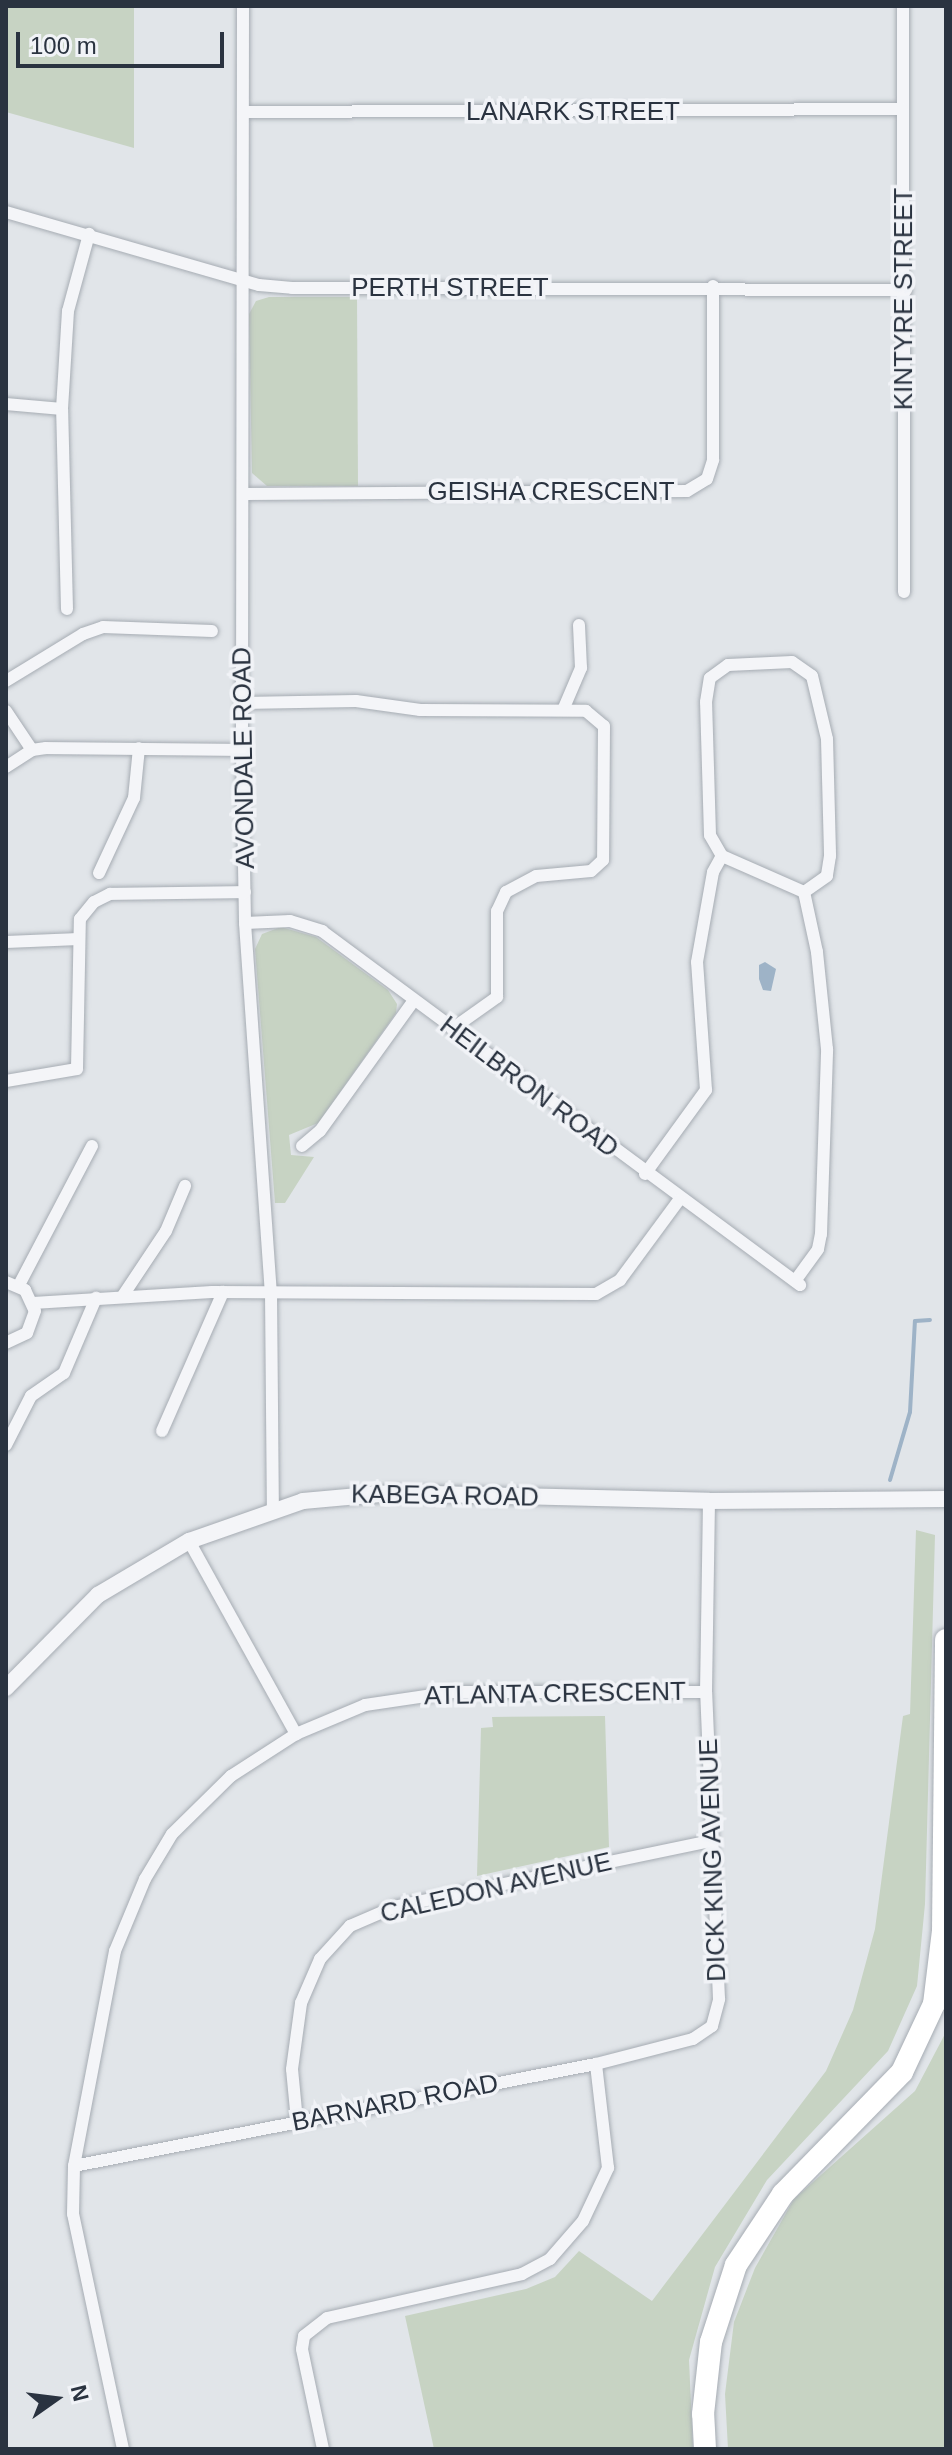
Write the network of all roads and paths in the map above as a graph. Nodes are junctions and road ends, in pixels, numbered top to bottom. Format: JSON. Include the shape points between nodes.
{"nodes":[{"id":1,"x":243,"y":6,"type":"edge"},
{"id":2,"x":903,"y":6,"type":"edge"},
{"id":3,"x":902,"y":109,"type":"junction"},
{"id":4,"x":244,"y":112,"type":"junction"},
{"id":5,"x":6,"y":212,"type":"edge"},
{"id":6,"x":89,"y":234,"type":"junction"},
{"id":7,"x":242,"y":277,"type":"junction"},
{"id":8,"x":713,"y":286,"type":"junction"},
{"id":9,"x":906,"y":290,"type":"junction"},
{"id":10,"x":6,"y":404,"type":"edge"},
{"id":11,"x":62,"y":409,"type":"junction"},
{"id":12,"x":245,"y":494,"type":"junction"},
{"id":13,"x":904,"y":592,"type":"dead end"},
{"id":14,"x":67,"y":609,"type":"dead end"},
{"id":15,"x":579,"y":625,"type":"dead end"},
{"id":16,"x":212,"y":631,"type":"dead end"},
{"id":17,"x":6,"y":681,"type":"edge"},
{"id":18,"x":242,"y":703,"type":"junction"},
{"id":19,"x":563,"y":710,"type":"junction"},
{"id":20,"x":6,"y":711,"type":"edge"},
{"id":21,"x":139,"y":748,"type":"junction"},
{"id":22,"x":32,"y":750,"type":"junction"},
{"id":23,"x":242,"y":750,"type":"junction"},
{"id":24,"x":6,"y":767,"type":"edge"},
{"id":25,"x":722,"y":856,"type":"junction"},
{"id":26,"x":99,"y":873,"type":"dead end"},
{"id":27,"x":245,"y":892,"type":"junction"},
{"id":28,"x":804,"y":892,"type":"junction"},
{"id":29,"x":245,"y":923,"type":"junction"},
{"id":30,"x":79,"y":939,"type":"junction"},
{"id":31,"x":6,"y":942,"type":"edge"},
{"id":32,"x":414,"y":1000,"type":"junction"},
{"id":33,"x":452,"y":1029,"type":"junction"},
{"id":34,"x":6,"y":1081,"type":"edge"},
{"id":35,"x":92,"y":1146,"type":"dead end"},
{"id":36,"x":302,"y":1146,"type":"dead end"},
{"id":37,"x":645,"y":1174,"type":"junction"},
{"id":38,"x":185,"y":1186,"type":"dead end"},
{"id":39,"x":679,"y":1200,"type":"junction"},
{"id":40,"x":144,"y":1268,"type":"junction"},
{"id":41,"x":12,"y":1284,"type":"edge"},
{"id":42,"x":223,"y":1292,"type":"junction"},
{"id":43,"x":271,"y":1292,"type":"junction"},
{"id":44,"x":150,"y":1295,"type":"junction"},
{"id":45,"x":122,"y":1297,"type":"junction"},
{"id":46,"x":96,"y":1298,"type":"junction"},
{"id":47,"x":33,"y":1303,"type":"junction"},
{"id":48,"x":6,"y":1343,"type":"edge"},
{"id":49,"x":162,"y":1431,"type":"dead end"},
{"id":50,"x":6,"y":1445,"type":"edge"},
{"id":51,"x":946,"y":1499,"type":"edge"},
{"id":52,"x":709,"y":1501,"type":"junction"},
{"id":53,"x":273,"y":1509,"type":"junction"},
{"id":54,"x":189,"y":1541,"type":"junction"},
{"id":55,"x":946,"y":1640,"type":"edge"},
{"id":56,"x":6,"y":1688,"type":"edge"},
{"id":57,"x":706,"y":1692,"type":"junction"},
{"id":58,"x":296,"y":1734,"type":"junction"},
{"id":59,"x":711,"y":1841,"type":"junction"},
{"id":60,"x":712,"y":2026,"type":"joint"},
{"id":61,"x":596,"y":2064,"type":"junction"},
{"id":62,"x":297,"y":2121,"type":"junction"},
{"id":63,"x":74,"y":2166,"type":"junction"},
{"id":64,"x":123,"y":2449,"type":"edge"},
{"id":65,"x":323,"y":2449,"type":"edge"},
{"id":66,"x":705,"y":2449,"type":"edge"}],
"edges":[{"from":1,"to":4,"type":"street","name":"AVONDALE ROAD"},
{"from":2,"to":3,"type":"street","name":"KINTYRE STREET"},
{"from":3,"to":4,"type":"street","name":"LANARK STREET"},
{"from":3,"to":9,"type":"street","name":"KINTYRE STREET"},
{"from":4,"to":7,"type":"street","name":"AVONDALE ROAD"},
{"from":5,"to":6,"type":"street","name":"PERTH STREET"},
{"from":6,"to":7,"type":"street","name":"PERTH STREET"},
{"from":6,"to":11,"type":"street","via":[[68,311]]},
{"from":7,"to":8,"type":"street","name":"PERTH STREET","via":[[292,288]]},
{"from":7,"to":12,"type":"street","name":"AVONDALE ROAD"},
{"from":8,"to":9,"type":"street","name":"PERTH STREET"},
{"from":8,"to":12,"type":"street","name":"GEISHA CRESCENT","via":[[713,460],[707,479],[687,491]]},
{"from":9,"to":13,"type":"street","name":"KINTYRE STREET"},
{"from":10,"to":11,"type":"street"},
{"from":11,"to":14,"type":"street"},
{"from":12,"to":18,"type":"street","name":"AVONDALE ROAD"},
{"from":15,"to":19,"type":"street","via":[[581,668]]},
{"from":16,"to":17,"type":"street","via":[[103,627]]},
{"from":18,"to":19,"type":"street","via":[[356,701],[420,710]]},
{"from":18,"to":23,"type":"street","name":"AVONDALE ROAD"},
{"from":19,"to":33,"type":"street","via":[[586,711],[604,726],[603,860],[591,871],[536,876],[506,892],[497,911],[497,997]]},
{"from":20,"to":22,"type":"street"},
{"from":21,"to":22,"type":"street"},
{"from":21,"to":23,"type":"street"},
{"from":21,"to":26,"type":"street","via":[[134,798]]},
{"from":22,"to":24,"type":"street"},
{"from":23,"to":27,"type":"street","name":"AVONDALE ROAD"},
{"from":25,"to":28,"type":"street"},
{"from":25,"to":28,"type":"street","via":[[710,835],[708,816],[710,678],[728,665],[801,664],[812,676],[827,739],[830,856],[827,876]]},
{"from":25,"to":37,"type":"street","via":[[713,872],[697,962],[706,1090]]},
{"from":27,"to":29,"type":"street","name":"AVONDALE ROAD"},
{"from":27,"to":30,"type":"street","via":[[110,894],[94,902],[80,919]]},
{"from":28,"to":39,"type":"street","name":"HEILBRON ROAD","via":[[817,952],[827,1064],[818,1249],[798,1283]]},
{"from":29,"to":32,"type":"street","name":"HEILBRON ROAD","via":[[290,921],[322,931]]},
{"from":29,"to":43,"type":"street","name":"AVONDALE ROAD"},
{"from":30,"to":31,"type":"street"},
{"from":30,"to":34,"type":"street","via":[[77,1069]]},
{"from":32,"to":33,"type":"street","name":"HEILBRON ROAD"},
{"from":32,"to":36,"type":"street","via":[[320,1131]]},
{"from":33,"to":37,"type":"street","name":"HEILBRON ROAD"},
{"from":35,"to":41,"type":"street"},
{"from":37,"to":39,"type":"street","name":"HEILBRON ROAD"},
{"from":38,"to":40,"type":"street"},
{"from":39,"to":43,"type":"street","via":[[620,1280],[596,1294]]},
{"from":40,"to":44,"type":"street"},
{"from":40,"to":45,"type":"street"},
{"from":41,"to":47,"type":"street"},
{"from":42,"to":43,"type":"street"},
{"from":42,"to":44,"type":"street"},
{"from":42,"to":49,"type":"street"},
{"from":43,"to":53,"type":"street","name":"AVONDALE ROAD"},
{"from":44,"to":45,"type":"street"},
{"from":45,"to":46,"type":"street"},
{"from":46,"to":47,"type":"street"},
{"from":46,"to":50,"type":"street","via":[[64,1373],[31,1396]]},
{"from":47,"to":48,"type":"street","via":[[31,1327]]},
{"from":51,"to":52,"type":"street","name":"KABEGA ROAD"},
{"from":52,"to":53,"type":"street","name":"KABEGA ROAD","via":[[392,1493],[335,1495]]},
{"from":52,"to":57,"type":"street","name":"DICK KING AVENUE"},
{"from":53,"to":54,"type":"street","name":"KABEGA ROAD"},
{"from":54,"to":56,"type":"street","name":"KABEGA ROAD","via":[[98,1595]]},
{"from":54,"to":58,"type":"street"},
{"from":55,"to":66,"type":"highway","via":[[943,1931],[934,2004],[902,2072],[783,2194],[736,2265],[711,2342]]},
{"from":57,"to":58,"type":"street","name":"ATLANTA CRESCENT","via":[[421,1693],[365,1705]]},
{"from":57,"to":59,"type":"street","name":"DICK KING AVENUE"},
{"from":58,"to":63,"type":"street","name":"ATLANTA CRESCENT","via":[[231,1776],[172,1834],[145,1879],[115,1951]]},
{"from":59,"to":60,"type":"street","name":"DICK KING AVENUE","via":[[719,1999]]},
{"from":59,"to":62,"type":"street","name":"CALEDON AVENUE","via":[[394,1907],[350,1926],[320,1959],[301,2003],[292,2069]]},
{"from":60,"to":61,"type":"street","name":"BARNARD ROAD","via":[[693,2039]]},
{"from":61,"to":62,"type":"street","name":"BARNARD ROAD"},
{"from":61,"to":65,"type":"street","via":[[608,2168],[583,2221],[550,2259],[522,2274],[327,2318],[304,2336],[302,2349]]},
{"from":62,"to":63,"type":"street","name":"BARNARD ROAD"},
{"from":63,"to":64,"type":"street","name":"ATLANTA CRESCENT","via":[[73,2214]]}]}
